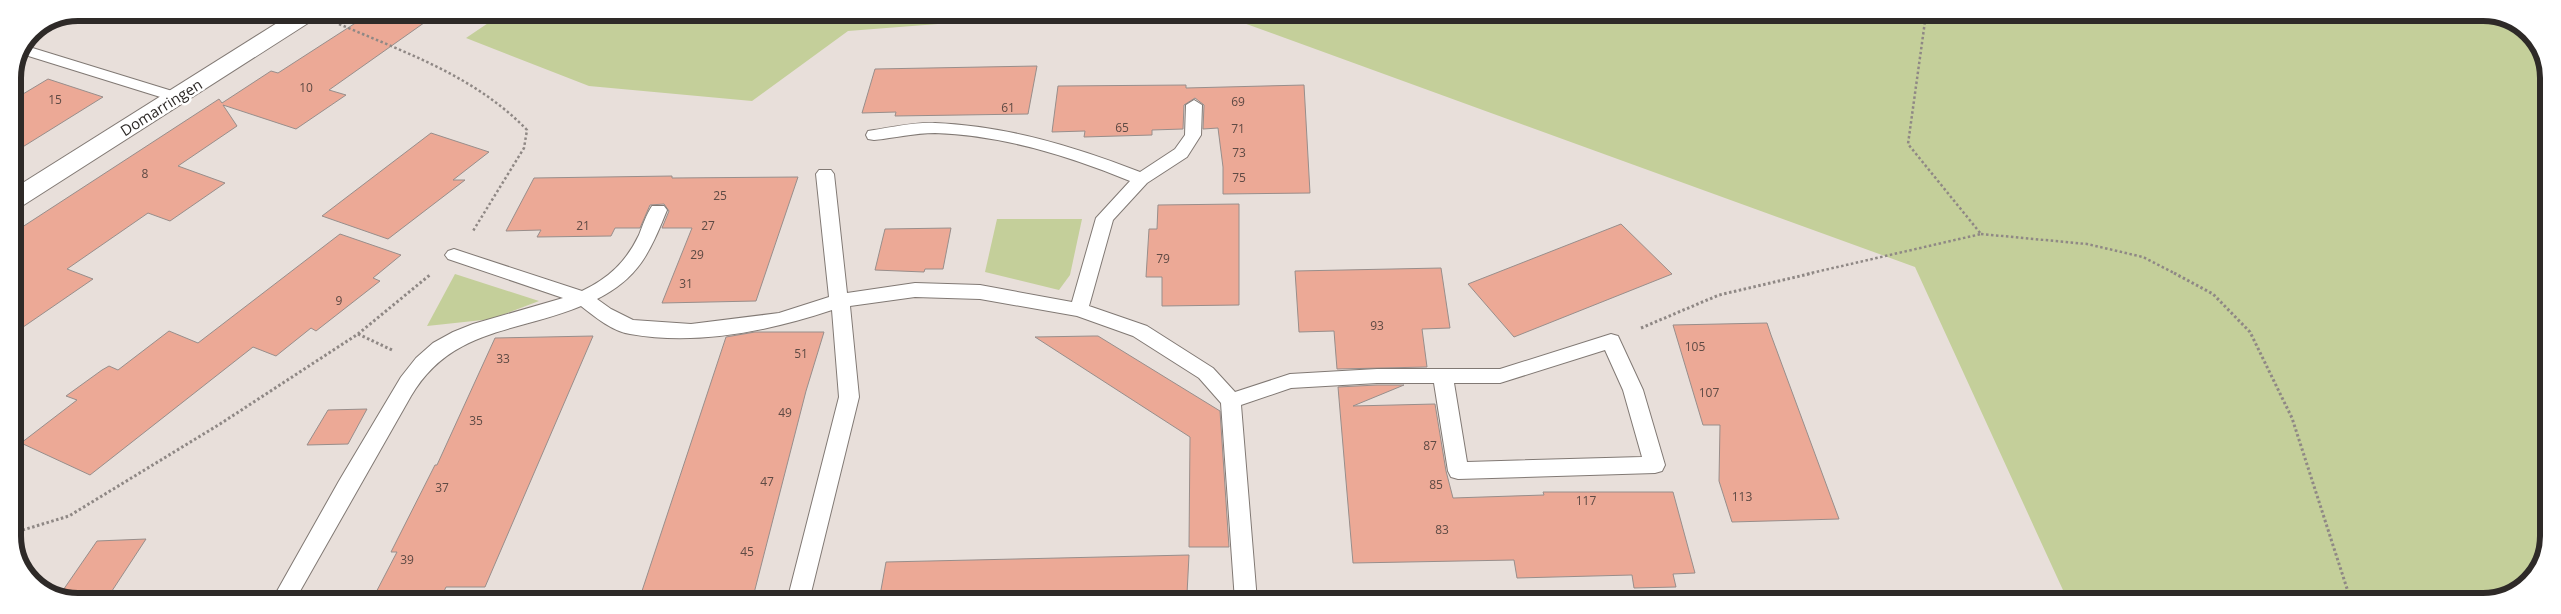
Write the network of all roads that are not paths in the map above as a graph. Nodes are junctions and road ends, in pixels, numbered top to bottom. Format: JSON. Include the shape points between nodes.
{"nodes":[{"id":1,"x":310,"y":21,"type":"edge"},
{"id":2,"x":29,"y":51,"type":"edge"},
{"id":3,"x":176,"y":97,"type":"junction"},
{"id":4,"x":1194,"y":105,"type":"dead end"},
{"id":5,"x":874,"y":135,"type":"dead end"},
{"id":6,"x":825,"y":174,"type":"dead end"},
{"id":7,"x":1141,"y":179,"type":"junction"},
{"id":8,"x":21,"y":195,"type":"edge"},
{"id":9,"x":658,"y":210,"type":"dead end"},
{"id":10,"x":454,"y":254,"type":"road end"},
{"id":11,"x":583,"y":298,"type":"junction"},
{"id":12,"x":839,"y":300,"type":"junction"},
{"id":13,"x":1079,"y":310,"type":"junction"},
{"id":14,"x":1443,"y":376,"type":"junction"},
{"id":15,"x":1231,"y":401,"type":"junction"},
{"id":16,"x":287,"y":593,"type":"edge"},
{"id":17,"x":800,"y":593,"type":"edge"},
{"id":18,"x":1245,"y":593,"type":"edge"}],
"edges":[{"from":1,"to":3,"type":"street","name":"Domarringen"},
{"from":2,"to":3,"type":"lane"},
{"from":3,"to":8,"type":"street","name":"Domarringen"},
{"from":4,"to":7,"type":"lane","via":[[1193,134],[1181,153]]},
{"from":5,"to":7,"type":"lane","via":[[933,128],[979,132],[1076,155]]},
{"from":6,"to":12,"type":"lane"},
{"from":7,"to":13,"type":"lane","via":[[1105,218]]},
{"from":9,"to":11,"type":"lane","via":[[645,242],[622,275],[605,288]]},
{"from":10,"to":11,"type":"lane"},
{"from":11,"to":12,"type":"lane","via":[[604,314],[630,327],[691,331],[780,320]]},
{"from":11,"to":16,"type":"lane","via":[[450,340],[422,364],[338,500]]},
{"from":12,"to":13,"type":"lane","via":[[914,290],[980,292]]},
{"from":12,"to":17,"type":"lane","via":[[849,396]]},
{"from":13,"to":15,"type":"lane","via":[[1140,331],[1206,373]]},
{"from":14,"to":14,"type":"lane","via":[[1500,376],[1611,341],[1633,390],[1655,465],[1458,471]]},
{"from":14,"to":15,"type":"lane","via":[[1290,381]]},
{"from":15,"to":18,"type":"lane"}]}
